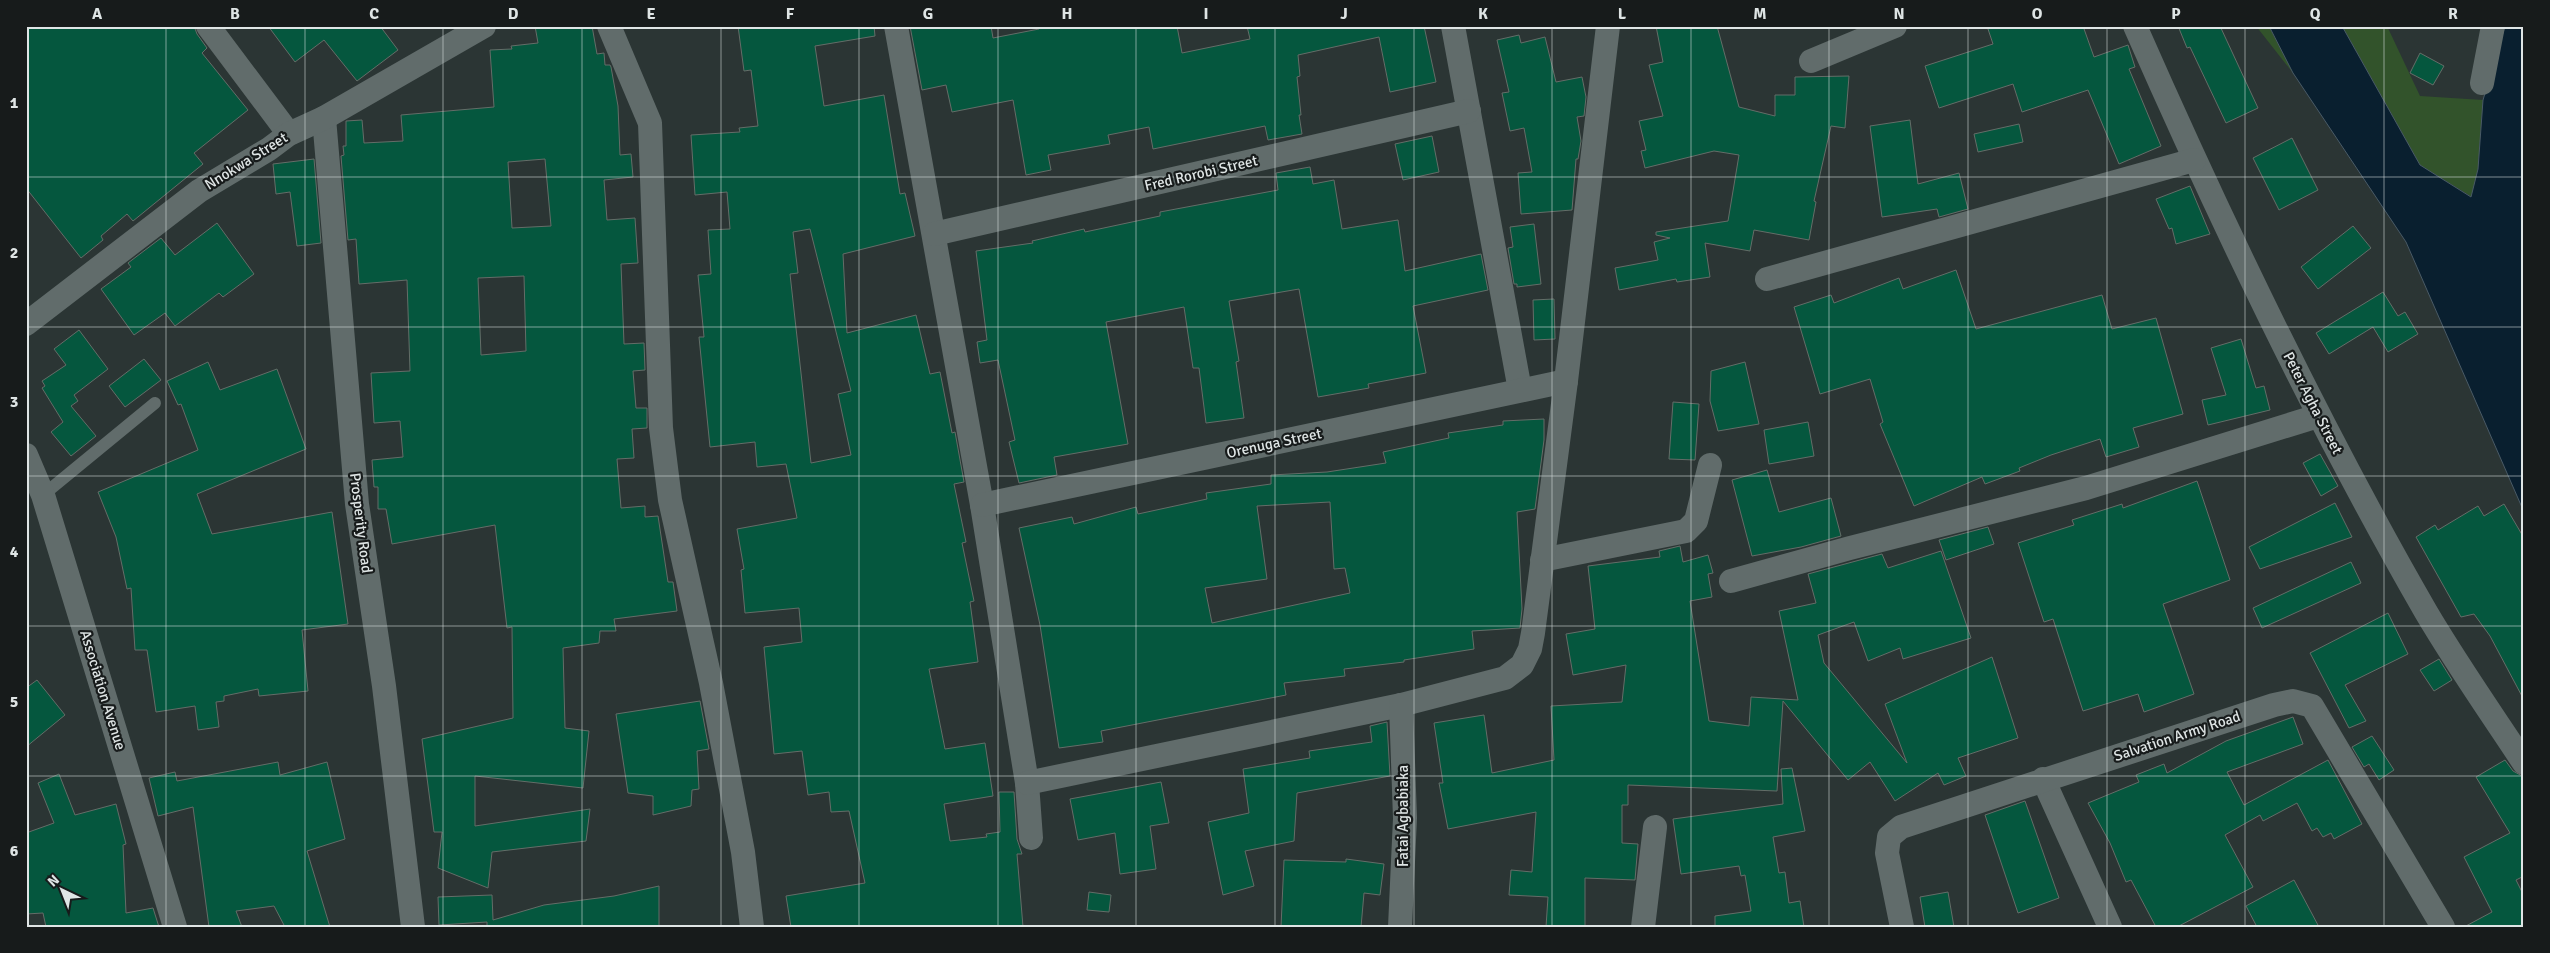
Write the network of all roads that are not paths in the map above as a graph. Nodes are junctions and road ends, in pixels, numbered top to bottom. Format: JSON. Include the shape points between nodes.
{"nodes":[{"id":1,"x":208,"y":26,"type":"edge"},
{"id":2,"x":484,"y":26,"type":"edge"},
{"id":3,"x":609,"y":26,"type":"edge"},
{"id":4,"x":896,"y":26,"type":"edge"},
{"id":5,"x":1453,"y":26,"type":"edge"},
{"id":6,"x":1608,"y":26,"type":"edge"},
{"id":7,"x":1895,"y":26,"type":"edge"},
{"id":8,"x":2136,"y":26,"type":"edge"},
{"id":9,"x":2493,"y":26,"type":"edge"},
{"id":10,"x":1811,"y":61,"type":"dead end"},
{"id":11,"x":2482,"y":83,"type":"dead end"},
{"id":12,"x":1468,"y":111,"type":"junction"},
{"id":13,"x":324,"y":118,"type":"junction"},
{"id":14,"x":289,"y":134,"type":"junction"},
{"id":15,"x":2194,"y":160,"type":"junction"},
{"id":16,"x":934,"y":234,"type":"junction"},
{"id":17,"x":1766,"y":279,"type":"dead end"},
{"id":18,"x":26,"y":324,"type":"edge"},
{"id":19,"x":1566,"y":381,"type":"junction"},
{"id":20,"x":1520,"y":390,"type":"junction"},
{"id":21,"x":155,"y":403,"type":"dead end"},
{"id":22,"x":2318,"y":416,"type":"junction"},
{"id":23,"x":26,"y":455,"type":"edge"},
{"id":24,"x":1710,"y":465,"type":"dead end"},
{"id":25,"x":43,"y":495,"type":"junction"},
{"id":26,"x":982,"y":506,"type":"junction"},
{"id":27,"x":1542,"y":560,"type":"junction"},
{"id":28,"x":1731,"y":581,"type":"dead end"},
{"id":29,"x":1400,"y":705,"type":"junction"},
{"id":30,"x":2524,"y":763,"type":"edge"},
{"id":31,"x":2043,"y":779,"type":"junction"},
{"id":32,"x":1027,"y":783,"type":"junction"},
{"id":33,"x":1655,"y":827,"type":"dead end"},
{"id":34,"x":1031,"y":838,"type":"dead end"},
{"id":35,"x":175,"y":927,"type":"edge"},
{"id":36,"x":413,"y":927,"type":"edge"},
{"id":37,"x":752,"y":927,"type":"edge"},
{"id":38,"x":1400,"y":927,"type":"edge"},
{"id":39,"x":1643,"y":927,"type":"edge"},
{"id":40,"x":1902,"y":927,"type":"edge"},
{"id":41,"x":2110,"y":927,"type":"edge"},
{"id":42,"x":2443,"y":927,"type":"edge"}],
"edges":[{"from":1,"to":14,"type":"street"},
{"from":2,"to":13,"type":"street","name":"Nnokwa Street"},
{"from":3,"to":37,"type":"street","via":[[650,123],[661,428],[668,482],[743,852]]},
{"from":4,"to":16,"type":"street"},
{"from":5,"to":12,"type":"street"},
{"from":6,"to":19,"type":"street"},
{"from":7,"to":10,"type":"street"},
{"from":8,"to":15,"type":"street","name":"Peter Agha Street"},
{"from":9,"to":11,"type":"street"},
{"from":12,"to":16,"type":"street","name":"Fred Rorobi Street"},
{"from":12,"to":20,"type":"street"},
{"from":13,"to":14,"type":"street","name":"Nnokwa Street"},
{"from":13,"to":36,"type":"street","name":"Prosperity Road","via":[[356,504],[384,686]]},
{"from":14,"to":18,"type":"street","name":"Nnokwa Street","via":[[199,192]]},
{"from":15,"to":17,"type":"street"},
{"from":15,"to":22,"type":"street","name":"Peter Agha Street"},
{"from":16,"to":26,"type":"street"},
{"from":19,"to":20,"type":"street","name":"Orenuga Street"},
{"from":19,"to":27,"type":"street"},
{"from":20,"to":26,"type":"street","name":"Orenuga Street"},
{"from":21,"to":25,"type":"lane"},
{"from":22,"to":28,"type":"street","via":[[2086,488]]},
{"from":22,"to":30,"type":"street","name":"Peter Agha Street","via":[[2427,613]]},
{"from":23,"to":25,"type":"street","name":"Association Avenue"},
{"from":24,"to":27,"type":"street","via":[[1696,521],[1686,531]]},
{"from":25,"to":35,"type":"street","name":"Association Avenue"},
{"from":26,"to":32,"type":"street"},
{"from":27,"to":29,"type":"street","via":[[1530,649],[1522,665],[1504,678]]},
{"from":29,"to":32,"type":"street"},
{"from":29,"to":38,"type":"street","name":"Fatai Agbabiaka","via":[[1405,818]]},
{"from":31,"to":40,"type":"street","name":"Salvation Army Road","via":[[1901,827],[1889,836],[1887,853]]},
{"from":31,"to":41,"type":"street"},
{"from":31,"to":42,"type":"street","name":"Salvation Army Road","via":[[2274,705],[2293,701],[2312,706]]},
{"from":32,"to":34,"type":"street"},
{"from":33,"to":39,"type":"street"}]}
